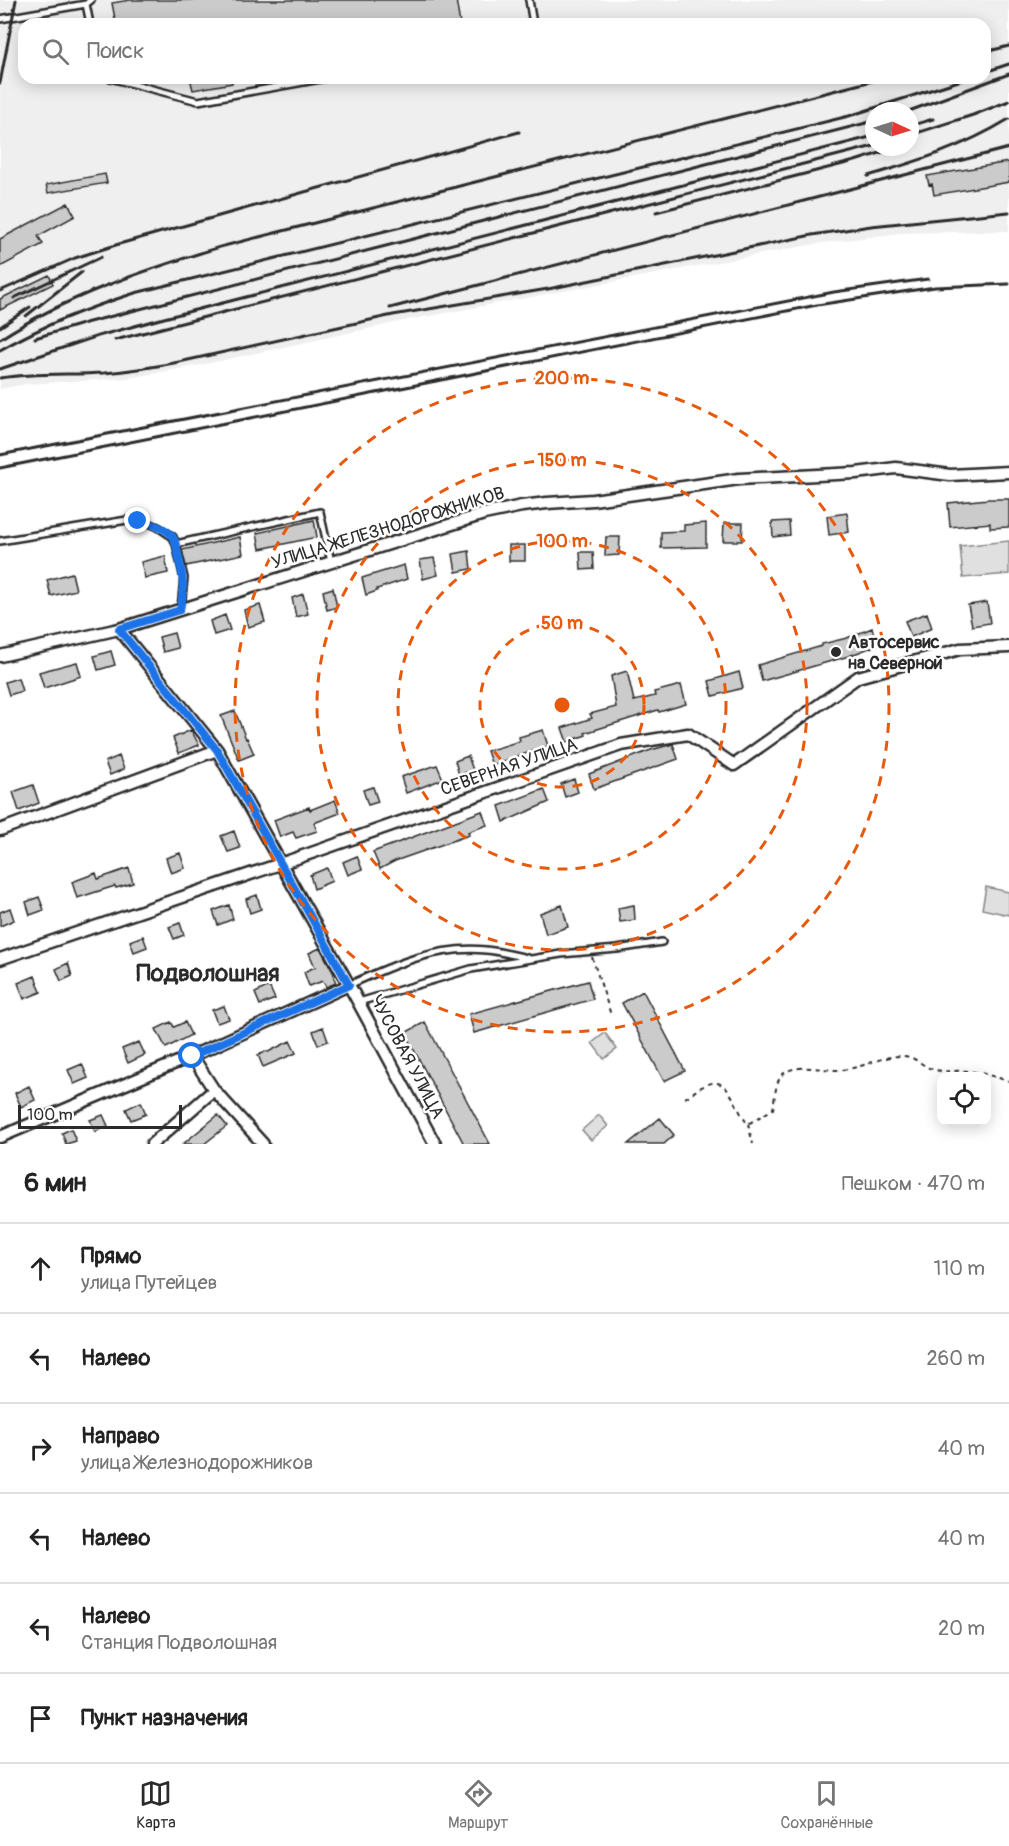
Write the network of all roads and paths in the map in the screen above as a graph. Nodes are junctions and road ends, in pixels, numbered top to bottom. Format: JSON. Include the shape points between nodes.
{"nodes":[{"id":1,"x":529,"y":0,"type":"edge"},
{"id":2,"x":89,"y":2,"type":"edge"},
{"id":3,"x":90,"y":18,"type":"edge"},
{"id":4,"x":532,"y":18,"type":"edge"},
{"id":5,"x":0,"y":19,"type":"edge"},
{"id":6,"x":133,"y":84,"type":"edge"},
{"id":7,"x":293,"y":84,"type":"edge"},
{"id":8,"x":1009,"y":472,"type":"edge"},
{"id":9,"x":0,"y":541,"type":"edge"},
{"id":10,"x":176,"y":544,"type":"junction"},
{"id":11,"x":331,"y":562,"type":"junction"},
{"id":12,"x":180,"y":610,"type":"junction"},
{"id":13,"x":119,"y":629,"type":"junction"},
{"id":14,"x":1009,"y":647,"type":"edge"},
{"id":15,"x":0,"y":656,"type":"edge"},
{"id":16,"x":217,"y":750,"type":"junction"},
{"id":17,"x":0,"y":830,"type":"edge"},
{"id":18,"x":280,"y":864,"type":"junction"},
{"id":19,"x":662,"y":942,"type":"dead end"},
{"id":20,"x":590,"y":951,"type":"junction"},
{"id":21,"x":0,"y":959,"type":"edge"},
{"id":22,"x":531,"y":959,"type":"junction"},
{"id":23,"x":349,"y":985,"type":"junction"},
{"id":24,"x":358,"y":1002,"type":"junction"},
{"id":25,"x":611,"y":1015,"type":"dead end"},
{"id":26,"x":192,"y":1056,"type":"junction"},
{"id":27,"x":1009,"y":1081,"type":"edge"},
{"id":28,"x":214,"y":1090,"type":"junction"},
{"id":29,"x":685,"y":1098,"type":"dead end"},
{"id":30,"x":748,"y":1124,"type":"junction"},
{"id":31,"x":0,"y":1137,"type":"edge"},
{"id":32,"x":152,"y":1144,"type":"edge"},
{"id":33,"x":262,"y":1144,"type":"edge"},
{"id":34,"x":435,"y":1144,"type":"edge"},
{"id":35,"x":753,"y":1144,"type":"edge"}],
"edges":[{"from":1,"to":4,"type":"lane"},
{"from":2,"to":3,"type":"lane"},
{"from":2,"to":5,"type":"lane"},
{"from":6,"to":7,"type":"lane","via":[[198,101]]},
{"from":8,"to":11,"type":"street","name":"УЛИЦА ЖЕЛЕЗНОДОРОЖНИКОВ","via":[[950,475],[896,468],[547,502],[484,514]]},
{"from":9,"to":10,"type":"lane","via":[[127,520],[158,527],[173,537]]},
{"from":10,"to":11,"type":"lane","via":[[320,512]]},
{"from":10,"to":12,"type":"lane","via":[[184,578]]},
{"from":11,"to":12,"type":"street","name":"УЛИЦА ЖЕЛЕЗНОДОРОЖНИКОВ"},
{"from":12,"to":13,"type":"street","name":"УЛИЦА ЖЕЛЕЗНОДОРОЖНИКОВ"},
{"from":13,"to":15,"type":"street","name":"УЛИЦА ЖЕЛЕЗНОДОРОЖНИКОВ"},
{"from":13,"to":16,"type":"street","name":"ЧУСОВАЯ УЛИЦА"},
{"from":14,"to":18,"type":"street","name":"СЕВЕРНАЯ УЛИЦА","via":[[960,649],[858,677],[734,765],[688,734],[621,745]]},
{"from":16,"to":17,"type":"street"},
{"from":16,"to":18,"type":"street","name":"ЧУСОВАЯ УЛИЦА"},
{"from":18,"to":21,"type":"street","name":"СЕВЕРНАЯ УЛИЦА"},
{"from":18,"to":23,"type":"street","name":"ЧУСОВАЯ УЛИЦА"},
{"from":19,"to":20,"type":"lane"},
{"from":20,"to":22,"type":"lane"},
{"from":20,"to":25,"type":"path"},
{"from":22,"to":23,"type":"lane","via":[[487,950],[455,949],[391,965]]},
{"from":22,"to":24,"type":"lane","via":[[471,969]]},
{"from":23,"to":24,"type":"street","name":"ЧУСОВАЯ УЛИЦА"},
{"from":23,"to":26,"type":"street"},
{"from":24,"to":34,"type":"street","name":"ЧУСОВАЯ УЛИЦА"},
{"from":26,"to":28,"type":"street"},
{"from":26,"to":31,"type":"street"},
{"from":27,"to":30,"type":"path","via":[[969,1071],[941,1071],[901,1055],[858,1068],[798,1067],[779,1079],[773,1108]]},
{"from":28,"to":32,"type":"street"},
{"from":28,"to":33,"type":"street"},
{"from":29,"to":30,"type":"path","via":[[708,1083],[722,1085],[730,1091]]},
{"from":30,"to":35,"type":"path"}]}
